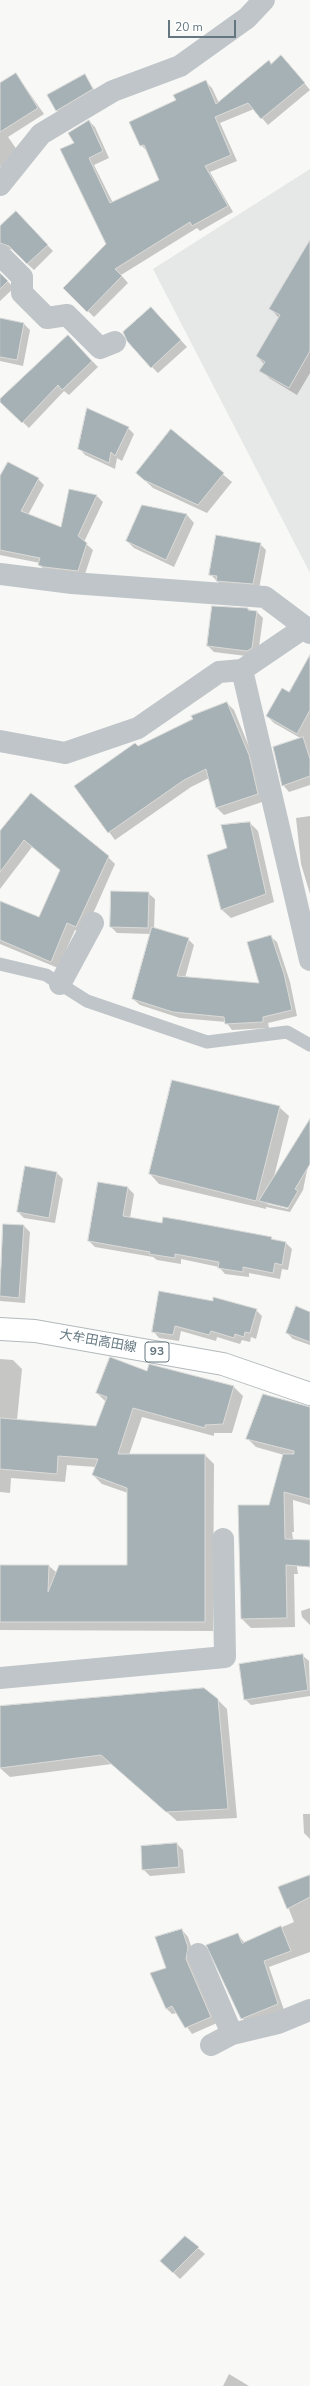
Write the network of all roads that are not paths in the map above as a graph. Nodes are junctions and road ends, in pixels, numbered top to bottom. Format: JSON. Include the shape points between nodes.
{"nodes":[{"id":1,"x":264,"y":0,"type":"edge"},
{"id":2,"x":0,"y":185,"type":"edge"},
{"id":3,"x":0,"y":255,"type":"edge"},
{"id":4,"x":115,"y":342,"type":"dead end"},
{"id":5,"x":0,"y":574,"type":"edge"},
{"id":6,"x":308,"y":630,"type":"edge"},
{"id":7,"x":242,"y":670,"type":"junction"},
{"id":8,"x":0,"y":741,"type":"edge"},
{"id":9,"x":93,"y":923,"type":"dead end"},
{"id":10,"x":310,"y":960,"type":"edge"},
{"id":11,"x":0,"y":964,"type":"edge"},
{"id":12,"x":60,"y":984,"type":"junction"},
{"id":13,"x":310,"y":1045,"type":"edge"},
{"id":14,"x":0,"y":1329,"type":"edge"},
{"id":15,"x":310,"y":1394,"type":"edge"},
{"id":16,"x":223,"y":1539,"type":"dead end"},
{"id":17,"x":0,"y":1678,"type":"edge"},
{"id":18,"x":198,"y":1954,"type":"dead end"},
{"id":19,"x":310,"y":2010,"type":"edge"},
{"id":20,"x":232,"y":2034,"type":"junction"},
{"id":21,"x":211,"y":2045,"type":"dead end"}],
"edges":[{"from":1,"to":2,"type":"street","via":[[247,18],[180,66],[113,91],[41,134]]},
{"from":3,"to":4,"type":"street","via":[[22,277],[22,293],[47,318],[67,315],[100,348]]},
{"from":5,"to":6,"type":"street","via":[[72,583],[264,597]]},
{"from":6,"to":7,"type":"street"},
{"from":7,"to":8,"type":"street","via":[[219,672],[138,728],[65,753]]},
{"from":7,"to":10,"type":"street"},
{"from":9,"to":12,"type":"street"},
{"from":11,"to":12,"type":"lane","via":[[46,975]]},
{"from":12,"to":13,"type":"lane","via":[[87,1001],[207,1042],[287,1032]]},
{"from":14,"to":15,"type":"main road","name":"大牟田高田線","number":"93","via":[[35,1331],[223,1364]]},
{"from":16,"to":17,"type":"street","via":[[225,1657]]},
{"from":18,"to":20,"type":"street"},
{"from":19,"to":20,"type":"street","via":[[278,2023]]},
{"from":20,"to":21,"type":"street"}]}
